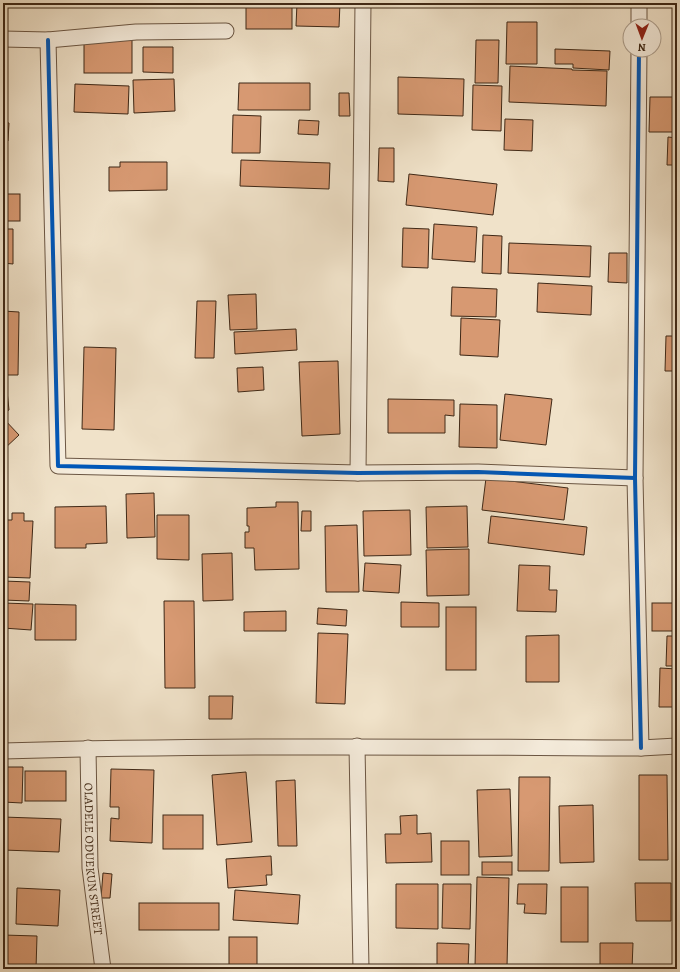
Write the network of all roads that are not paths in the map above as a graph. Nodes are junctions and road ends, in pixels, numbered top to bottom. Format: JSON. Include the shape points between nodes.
{"nodes":[{"id":1,"x":363,"y":3,"type":"edge"},
{"id":2,"x":639,"y":3,"type":"edge"},
{"id":3,"x":639,"y":18,"type":"edge"},
{"id":4,"x":226,"y":31,"type":"dead end"},
{"id":5,"x":3,"y":39,"type":"edge"},
{"id":6,"x":48,"y":40,"type":"junction"},
{"id":7,"x":639,"y":58,"type":"edge"},
{"id":8,"x":358,"y":473,"type":"junction"},
{"id":9,"x":635,"y":478,"type":"junction"},
{"id":10,"x":357,"y":746,"type":"junction"},
{"id":11,"x":677,"y":746,"type":"edge"},
{"id":12,"x":88,"y":748,"type":"junction"},
{"id":13,"x":641,"y":748,"type":"junction"},
{"id":14,"x":3,"y":751,"type":"edge"},
{"id":15,"x":103,"y":969,"type":"edge"},
{"id":16,"x":361,"y":969,"type":"edge"}],
"edges":[{"from":1,"to":8,"type":"street"},
{"from":2,"to":3,"type":"street"},
{"from":4,"to":6,"type":"street","via":[[136,32]]},
{"from":5,"to":6,"type":"street"},
{"from":6,"to":8,"type":"street","via":[[58,466]]},
{"from":7,"to":9,"type":"street"},
{"from":8,"to":9,"type":"street","via":[[478,472]]},
{"from":9,"to":13,"type":"street"},
{"from":10,"to":12,"type":"street"},
{"from":10,"to":13,"type":"street"},
{"from":10,"to":16,"type":"street"},
{"from":11,"to":13,"type":"street"},
{"from":12,"to":14,"type":"street"},
{"from":12,"to":15,"type":"street","name":"OLADELE ODUEKUN STREET","via":[[90,868]]}]}
